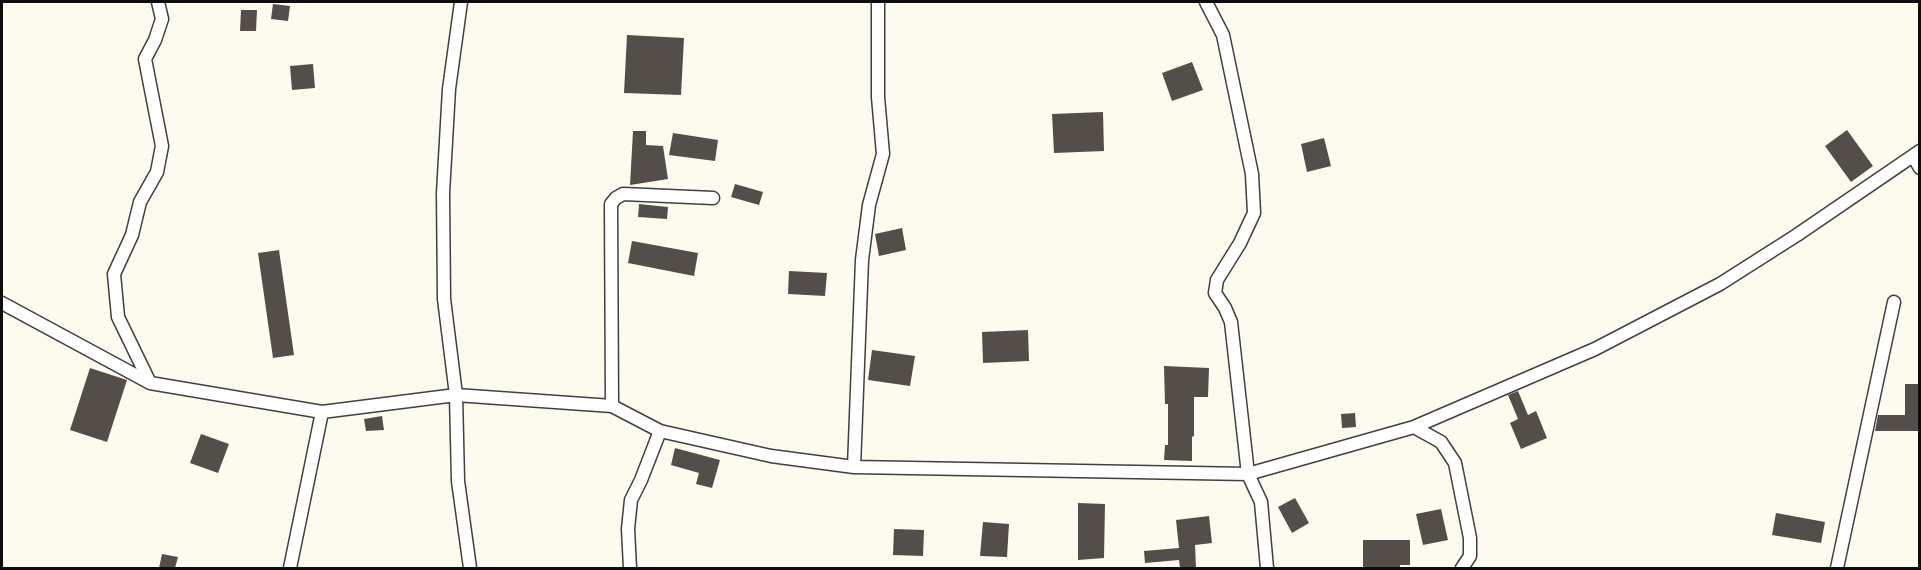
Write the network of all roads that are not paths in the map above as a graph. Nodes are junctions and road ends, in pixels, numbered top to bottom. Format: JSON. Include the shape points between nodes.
{"nodes":[{"id":1,"x":158,"y":2,"type":"edge"},
{"id":2,"x":461,"y":2,"type":"edge"},
{"id":3,"x":878,"y":2,"type":"edge"},
{"id":4,"x":1206,"y":2,"type":"edge"},
{"id":5,"x":1916,"y":153,"type":"edge"},
{"id":6,"x":1920,"y":168,"type":"edge"},
{"id":7,"x":713,"y":198,"type":"dead end"},
{"id":8,"x":1894,"y":302,"type":"dead end"},
{"id":9,"x":2,"y":303,"type":"edge"},
{"id":10,"x":150,"y":383,"type":"junction"},
{"id":11,"x":456,"y":395,"type":"junction"},
{"id":12,"x":612,"y":406,"type":"junction"},
{"id":13,"x":322,"y":412,"type":"junction"},
{"id":14,"x":1414,"y":427,"type":"junction"},
{"id":15,"x":660,"y":431,"type":"junction"},
{"id":16,"x":854,"y":467,"type":"junction"},
{"id":17,"x":1248,"y":474,"type":"junction"},
{"id":18,"x":290,"y":568,"type":"edge"},
{"id":19,"x":470,"y":568,"type":"edge"},
{"id":20,"x":630,"y":568,"type":"edge"},
{"id":21,"x":1267,"y":568,"type":"edge"},
{"id":22,"x":1462,"y":568,"type":"edge"},
{"id":23,"x":1837,"y":568,"type":"edge"}],
"edges":[{"from":1,"to":10,"type":"street","via":[[162,19],[144,59],[162,146],[157,172],[140,202],[132,235],[114,274],[118,317]]},
{"from":2,"to":11,"type":"street","via":[[449,88],[443,193],[444,299]]},
{"from":3,"to":16,"type":"street","via":[[878,97],[884,154],[869,205],[862,260]]},
{"from":4,"to":17,"type":"street","via":[[1223,34],[1252,174],[1254,213],[1217,280],[1215,293],[1231,322]]},
{"from":5,"to":6,"type":"street"},
{"from":5,"to":14,"type":"street","via":[[1720,284],[1595,349]]},
{"from":7,"to":12,"type":"street","via":[[622,194],[611,204]]},
{"from":8,"to":23,"type":"street"},
{"from":9,"to":10,"type":"street"},
{"from":10,"to":13,"type":"street"},
{"from":11,"to":12,"type":"street"},
{"from":11,"to":13,"type":"street"},
{"from":11,"to":19,"type":"street","via":[[458,481]]},
{"from":12,"to":15,"type":"street"},
{"from":13,"to":18,"type":"street"},
{"from":14,"to":17,"type":"street"},
{"from":14,"to":22,"type":"street","via":[[1441,442],[1455,463],[1470,538],[1470,556]]},
{"from":15,"to":16,"type":"street","via":[[771,456]]},
{"from":15,"to":20,"type":"street","via":[[631,500]]},
{"from":16,"to":17,"type":"street"},
{"from":17,"to":21,"type":"street","via":[[1261,502]]}]}
